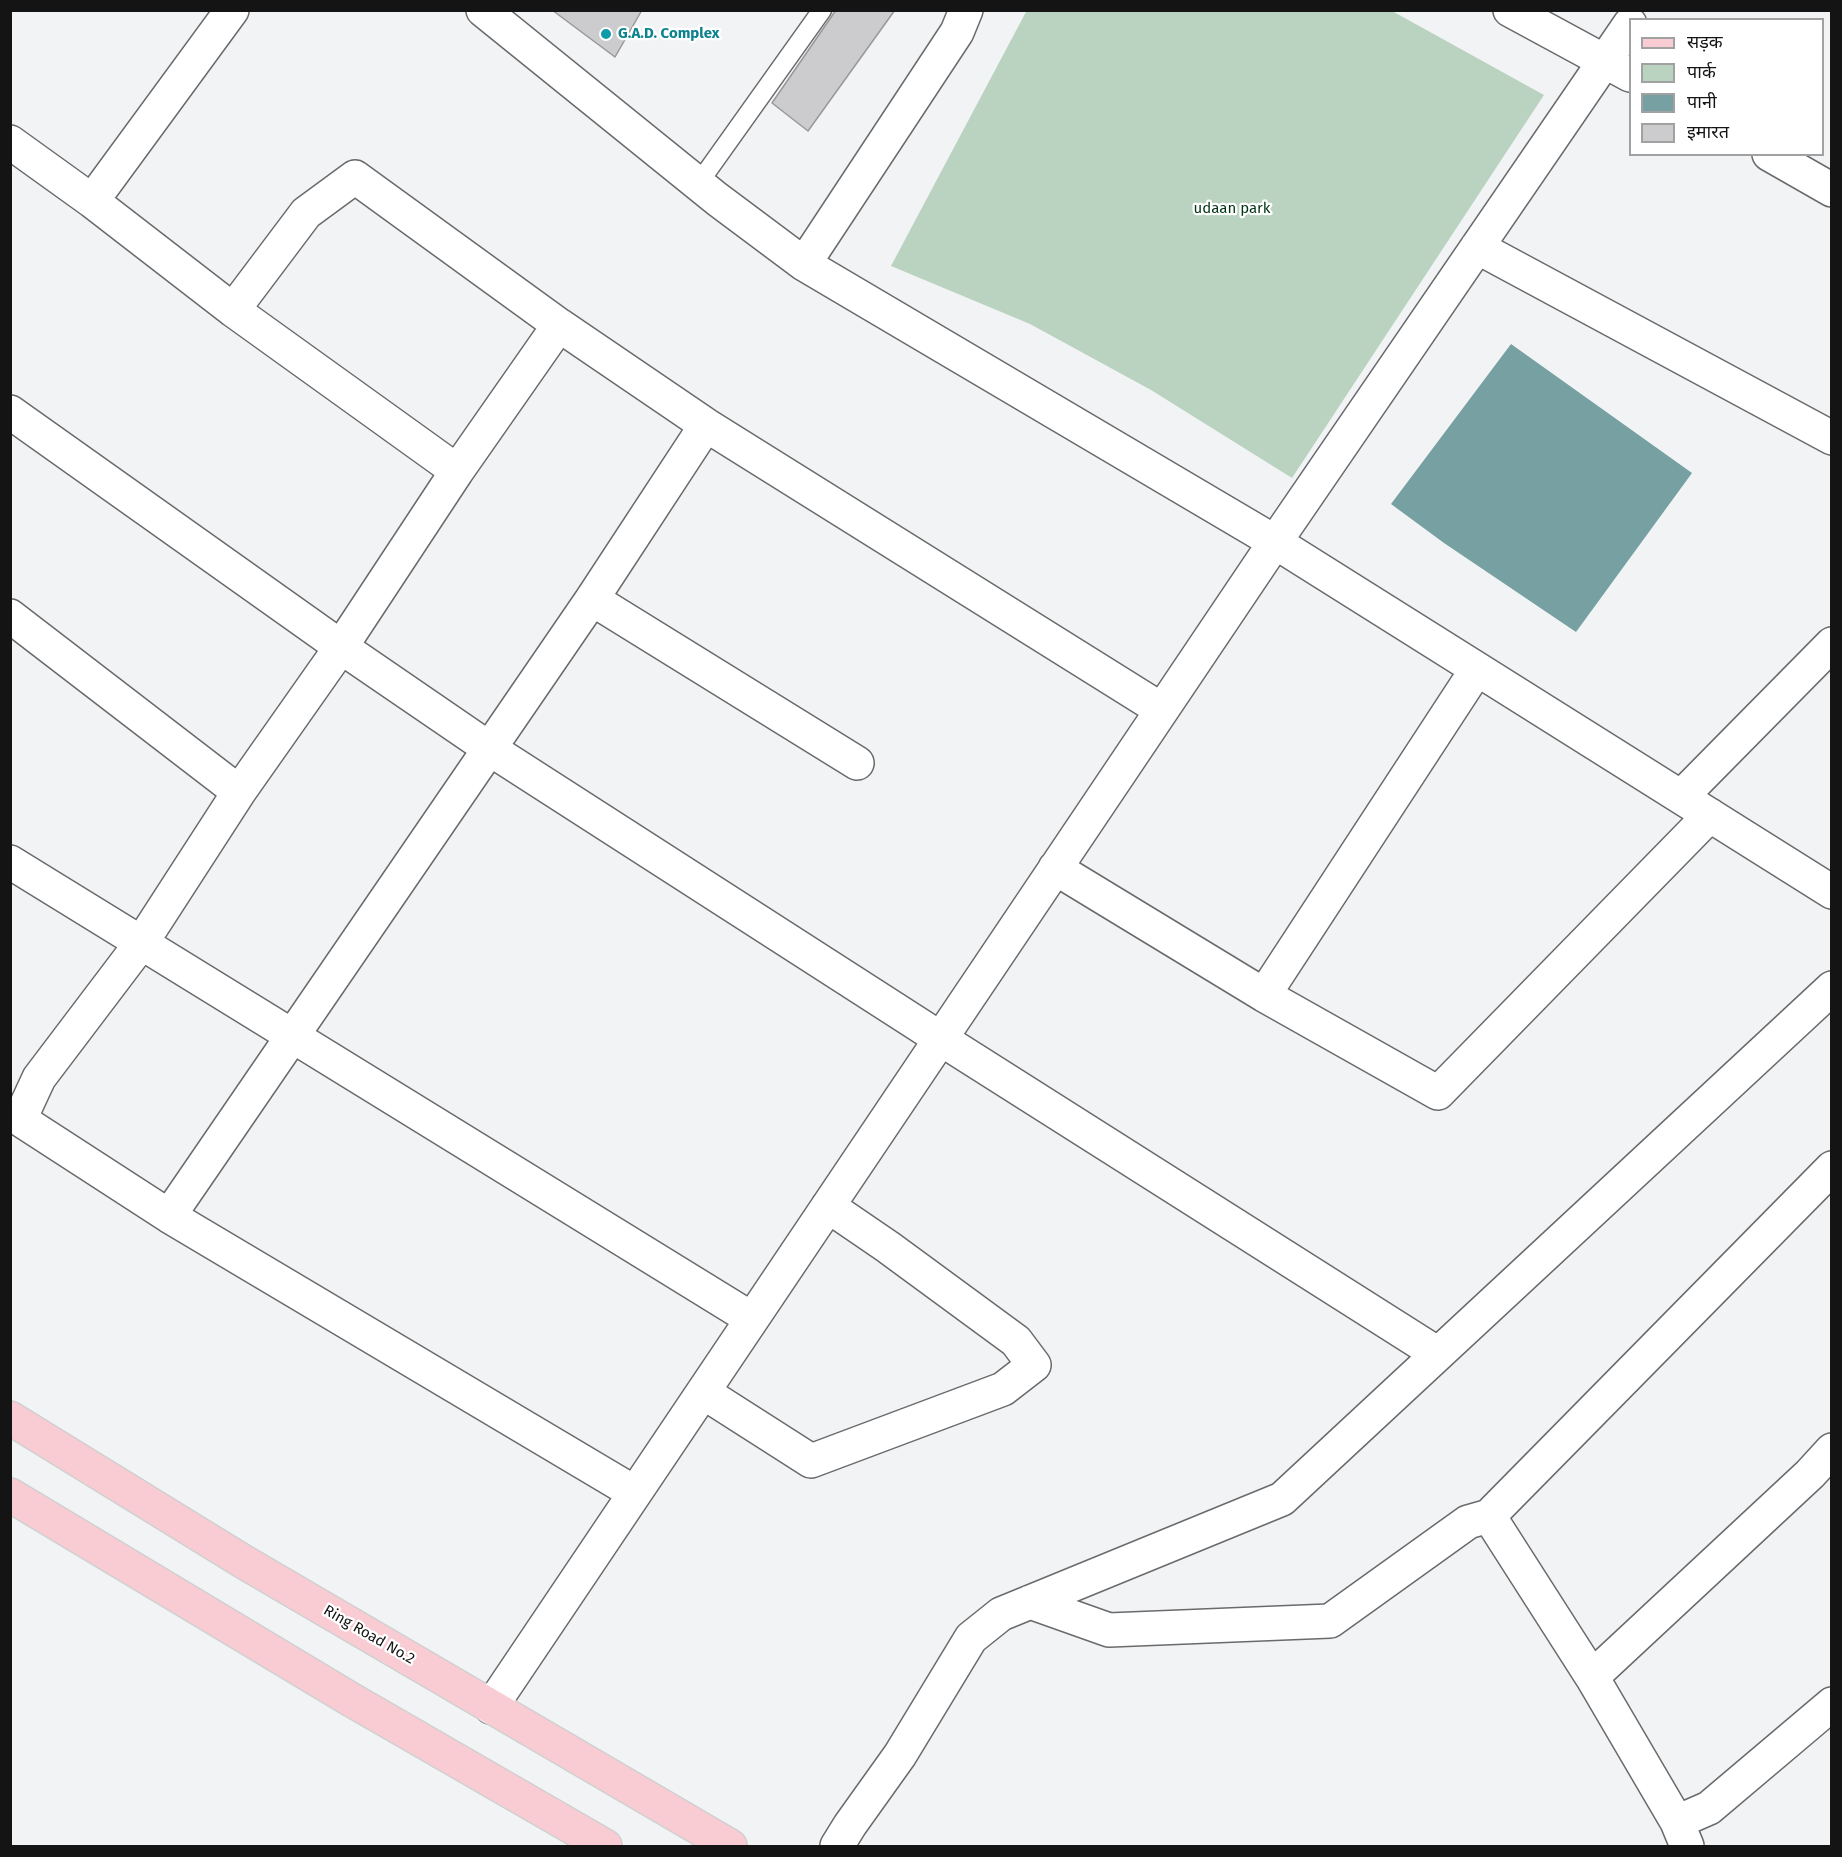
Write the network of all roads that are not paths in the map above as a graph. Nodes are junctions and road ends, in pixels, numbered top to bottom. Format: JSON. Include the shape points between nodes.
{"nodes":[{"id":1,"x":232,"y":10,"type":"edge"},
{"id":2,"x":483,"y":10,"type":"edge"},
{"id":3,"x":822,"y":10,"type":"edge"},
{"id":4,"x":966,"y":10,"type":"edge"},
{"id":5,"x":1510,"y":10,"type":"edge"},
{"id":6,"x":1629,"y":28,"type":"edge"},
{"id":7,"x":1618,"y":68,"type":"edge"},
{"id":8,"x":10,"y":142,"type":"edge"},
{"id":9,"x":1772,"y":156,"type":"edge"},
{"id":10,"x":698,"y":184,"type":"junction"},
{"id":11,"x":1832,"y":190,"type":"edge"},
{"id":12,"x":92,"y":201,"type":"junction"},
{"id":13,"x":1478,"y":247,"type":"junction"},
{"id":14,"x":804,"y":264,"type":"junction"},
{"id":15,"x":233,"y":310,"type":"junction"},
{"id":16,"x":559,"y":325,"type":"junction"},
{"id":17,"x":10,"y":412,"type":"edge"},
{"id":18,"x":706,"y":425,"type":"junction"},
{"id":19,"x":1832,"y":438,"type":"edge"},
{"id":20,"x":457,"y":471,"type":"junction"},
{"id":21,"x":1275,"y":542,"type":"junction"},
{"id":22,"x":592,"y":599,"type":"junction"},
{"id":23,"x":10,"y":616,"type":"edge"},
{"id":24,"x":1832,"y":644,"type":"edge"},
{"id":25,"x":341,"y":647,"type":"junction"},
{"id":26,"x":1477,"y":669,"type":"junction"},
{"id":27,"x":1162,"y":710,"type":"junction"},
{"id":28,"x":490,"y":749,"type":"junction"},
{"id":29,"x":857,"y":764,"type":"dead end"},
{"id":30,"x":239,"y":792,"type":"junction"},
{"id":31,"x":1681,"y":797,"type":"junction"},
{"id":32,"x":1710,"y":815,"type":"junction"},
{"id":33,"x":10,"y":862,"type":"edge"},
{"id":34,"x":1055,"y":868,"type":"junction"},
{"id":35,"x":1832,"y":892,"type":"edge"},
{"id":36,"x":142,"y":942,"type":"junction"},
{"id":37,"x":1832,"y":988,"type":"edge"},
{"id":38,"x":1264,"y":995,"type":"junction"},
{"id":39,"x":293,"y":1036,"type":"junction"},
{"id":40,"x":940,"y":1039,"type":"junction"},
{"id":41,"x":15,"y":1116,"type":"edge"},
{"id":42,"x":1832,"y":1168,"type":"edge"},
{"id":43,"x":828,"y":1206,"type":"junction"},
{"id":44,"x":169,"y":1216,"type":"junction"},
{"id":45,"x":752,"y":1319,"type":"junction"},
{"id":46,"x":1438,"y":1354,"type":"junction"},
{"id":47,"x":703,"y":1392,"type":"junction"},
{"id":48,"x":10,"y":1418,"type":"edge"},
{"id":49,"x":1832,"y":1450,"type":"edge"},
{"id":50,"x":635,"y":1493,"type":"junction"},
{"id":51,"x":10,"y":1495,"type":"edge"},
{"id":52,"x":1489,"y":1516,"type":"junction"},
{"id":53,"x":1030,"y":1602,"type":"junction"},
{"id":54,"x":1592,"y":1677,"type":"junction"},
{"id":55,"x":1832,"y":1704,"type":"edge"},
{"id":56,"x":491,"y":1707,"type":"junction"},
{"id":57,"x":1682,"y":1834,"type":"edge"},
{"id":58,"x":605,"y":1846,"type":"edge"},
{"id":59,"x":730,"y":1846,"type":"edge"},
{"id":60,"x":837,"y":1846,"type":"edge"}],
"edges":[{"from":1,"to":12,"type":"street"},
{"from":2,"to":10,"type":"street"},
{"from":3,"to":10,"type":"lane"},
{"from":4,"to":14,"type":"street","via":[[957,32]]},
{"from":5,"to":7,"type":"street"},
{"from":6,"to":7,"type":"street"},
{"from":7,"to":13,"type":"street"},
{"from":8,"to":12,"type":"street"},
{"from":9,"to":11,"type":"street"},
{"from":10,"to":14,"type":"street"},
{"from":12,"to":15,"type":"street"},
{"from":13,"to":19,"type":"street"},
{"from":13,"to":21,"type":"street"},
{"from":14,"to":21,"type":"street"},
{"from":15,"to":16,"type":"street","via":[[306,213],[355,177]]},
{"from":15,"to":20,"type":"street"},
{"from":16,"to":18,"type":"street"},
{"from":16,"to":20,"type":"street"},
{"from":17,"to":25,"type":"street"},
{"from":18,"to":22,"type":"street"},
{"from":18,"to":27,"type":"street"},
{"from":20,"to":25,"type":"street"},
{"from":21,"to":26,"type":"street"},
{"from":21,"to":27,"type":"street"},
{"from":22,"to":28,"type":"street"},
{"from":22,"to":29,"type":"street"},
{"from":23,"to":30,"type":"street"},
{"from":24,"to":31,"type":"street"},
{"from":25,"to":28,"type":"street"},
{"from":25,"to":30,"type":"street"},
{"from":26,"to":31,"type":"street"},
{"from":26,"to":38,"type":"street"},
{"from":27,"to":34,"type":"street"},
{"from":28,"to":39,"type":"street"},
{"from":28,"to":40,"type":"street"},
{"from":30,"to":36,"type":"street"},
{"from":31,"to":32,"type":"street"},
{"from":32,"to":35,"type":"street"},
{"from":32,"to":38,"type":"street","via":[[1438,1093]]},
{"from":33,"to":36,"type":"street"},
{"from":34,"to":38,"type":"street"},
{"from":34,"to":40,"type":"street"},
{"from":36,"to":39,"type":"street"},
{"from":36,"to":41,"type":"street","via":[[39,1078]]},
{"from":37,"to":46,"type":"street"},
{"from":39,"to":44,"type":"street"},
{"from":39,"to":45,"type":"street"},
{"from":40,"to":43,"type":"street"},
{"from":40,"to":46,"type":"street"},
{"from":41,"to":44,"type":"street"},
{"from":42,"to":52,"type":"street"},
{"from":43,"to":45,"type":"street"},
{"from":43,"to":47,"type":"street","via":[[1016,1341],[1034,1365],[1004,1389],[811,1461]]},
{"from":44,"to":50,"type":"street"},
{"from":45,"to":47,"type":"street"},
{"from":46,"to":53,"type":"street","via":[[1282,1499]]},
{"from":47,"to":50,"type":"street"},
{"from":48,"to":56,"type":"main road","name":"Ring Road No.2"},
{"from":49,"to":54,"type":"street"},
{"from":50,"to":56,"type":"street"},
{"from":51,"to":58,"type":"main road"},
{"from":52,"to":53,"type":"street","via":[[1468,1522],[1330,1621],[1109,1630]]},
{"from":52,"to":54,"type":"street"},
{"from":53,"to":60,"type":"street","via":[[1001,1614],[971,1638],[900,1755]]},
{"from":54,"to":57,"type":"street"},
{"from":55,"to":57,"type":"street"},
{"from":56,"to":59,"type":"main road","name":"Ring Road No.2"}]}
